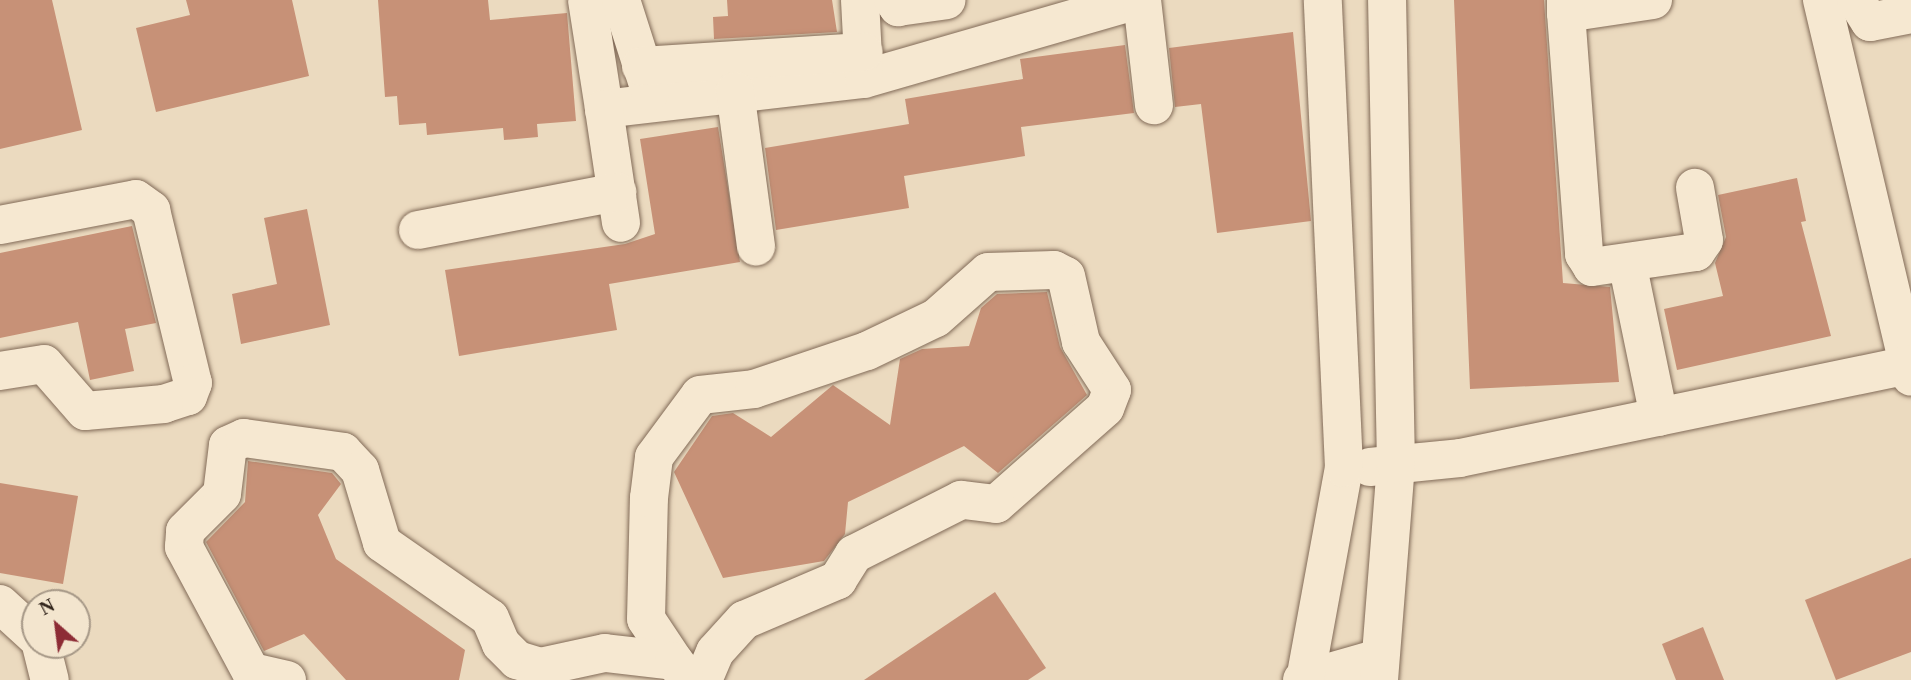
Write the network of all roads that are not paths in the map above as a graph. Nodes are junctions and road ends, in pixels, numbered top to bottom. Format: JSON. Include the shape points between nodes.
{"nodes":[{"id":1,"x":587,"y":0,"type":"edge"},
{"id":2,"x":621,"y":0,"type":"edge"},
{"id":3,"x":860,"y":0,"type":"edge"},
{"id":4,"x":893,"y":0,"type":"edge"},
{"id":5,"x":947,"y":0,"type":"edge"},
{"id":6,"x":1140,"y":0,"type":"edge"},
{"id":7,"x":1323,"y":0,"type":"edge"},
{"id":8,"x":1387,"y":0,"type":"edge"},
{"id":9,"x":1653,"y":0,"type":"edge"},
{"id":10,"x":1822,"y":0,"type":"edge"},
{"id":11,"x":1856,"y":0,"type":"edge"},
{"id":12,"x":1093,"y":6,"type":"edge"},
{"id":13,"x":1566,"y":6,"type":"edge"},
{"id":14,"x":1911,"y":14,"type":"edge"},
{"id":15,"x":864,"y":65,"type":"junction"},
{"id":16,"x":647,"y":83,"type":"junction"},
{"id":17,"x":735,"y":91,"type":"junction"},
{"id":18,"x":1154,"y":105,"type":"dead end"},
{"id":19,"x":604,"y":109,"type":"junction"},
{"id":20,"x":1695,"y":188,"type":"dead end"},
{"id":21,"x":0,"y":225,"type":"edge"},
{"id":22,"x":418,"y":230,"type":"dead end"},
{"id":23,"x":756,"y":247,"type":"dead end"},
{"id":24,"x":1628,"y":267,"type":"junction"},
{"id":25,"x":1910,"y":369,"type":"edge"},
{"id":26,"x":0,"y":371,"type":"edge"},
{"id":27,"x":1659,"y":417,"type":"junction"},
{"id":28,"x":1396,"y":466,"type":"junction"},
{"id":29,"x":1344,"y":468,"type":"junction"},
{"id":30,"x":0,"y":604,"type":"edge"},
{"id":31,"x":21,"y":623,"type":"edge"},
{"id":32,"x":45,"y":659,"type":"edge"},
{"id":33,"x":1379,"y":669,"type":"edge"},
{"id":34,"x":689,"y":674,"type":"edge"},
{"id":35,"x":50,"y":680,"type":"edge"},
{"id":36,"x":287,"y":680,"type":"edge"},
{"id":37,"x":1304,"y":680,"type":"edge"}],
"edges":[{"from":1,"to":19,"type":"street"},
{"from":2,"to":16,"type":"street"},
{"from":3,"to":15,"type":"street"},
{"from":4,"to":5,"type":"street","via":[[898,7]]},
{"from":6,"to":12,"type":"street"},
{"from":6,"to":18,"type":"street"},
{"from":7,"to":29,"type":"street"},
{"from":8,"to":28,"type":"street"},
{"from":9,"to":13,"type":"street"},
{"from":10,"to":25,"type":"street"},
{"from":11,"to":14,"type":"street","via":[[1870,22]]},
{"from":12,"to":15,"type":"street"},
{"from":13,"to":24,"type":"street","via":[[1584,254],[1592,267]]},
{"from":15,"to":16,"type":"street"},
{"from":15,"to":17,"type":"street"},
{"from":16,"to":17,"type":"street"},
{"from":16,"to":19,"type":"street"},
{"from":17,"to":23,"type":"street"},
{"from":19,"to":22,"type":"street","via":[[619,208]]},
{"from":20,"to":24,"type":"street","via":[[1704,240],[1696,252]]},
{"from":21,"to":26,"type":"street","via":[[136,199],[152,210],[193,383],[188,396],[164,404],[85,411],[44,364]]},
{"from":24,"to":27,"type":"street"},
{"from":25,"to":27,"type":"street"},
{"from":27,"to":28,"type":"street"},
{"from":28,"to":29,"type":"street"},
{"from":28,"to":33,"type":"street"},
{"from":29,"to":37,"type":"street"},
{"from":30,"to":31,"type":"street"},
{"from":32,"to":35,"type":"street"},
{"from":33,"to":37,"type":"street"},
{"from":34,"to":34,"type":"street","via":[[744,620],[838,580],[854,554],[961,500],[996,504],[1105,408],[1111,390],[1081,342],[1066,276],[1054,270],[988,272],[936,318],[867,351],[754,389],[700,395],[654,457],[649,498],[646,619]]},
{"from":34,"to":36,"type":"street","via":[[605,653],[540,667],[517,660],[501,644],[490,618],[382,543],[360,470],[343,452],[244,438],[228,444],[222,494],[186,531],[184,547],[251,672]]}]}
